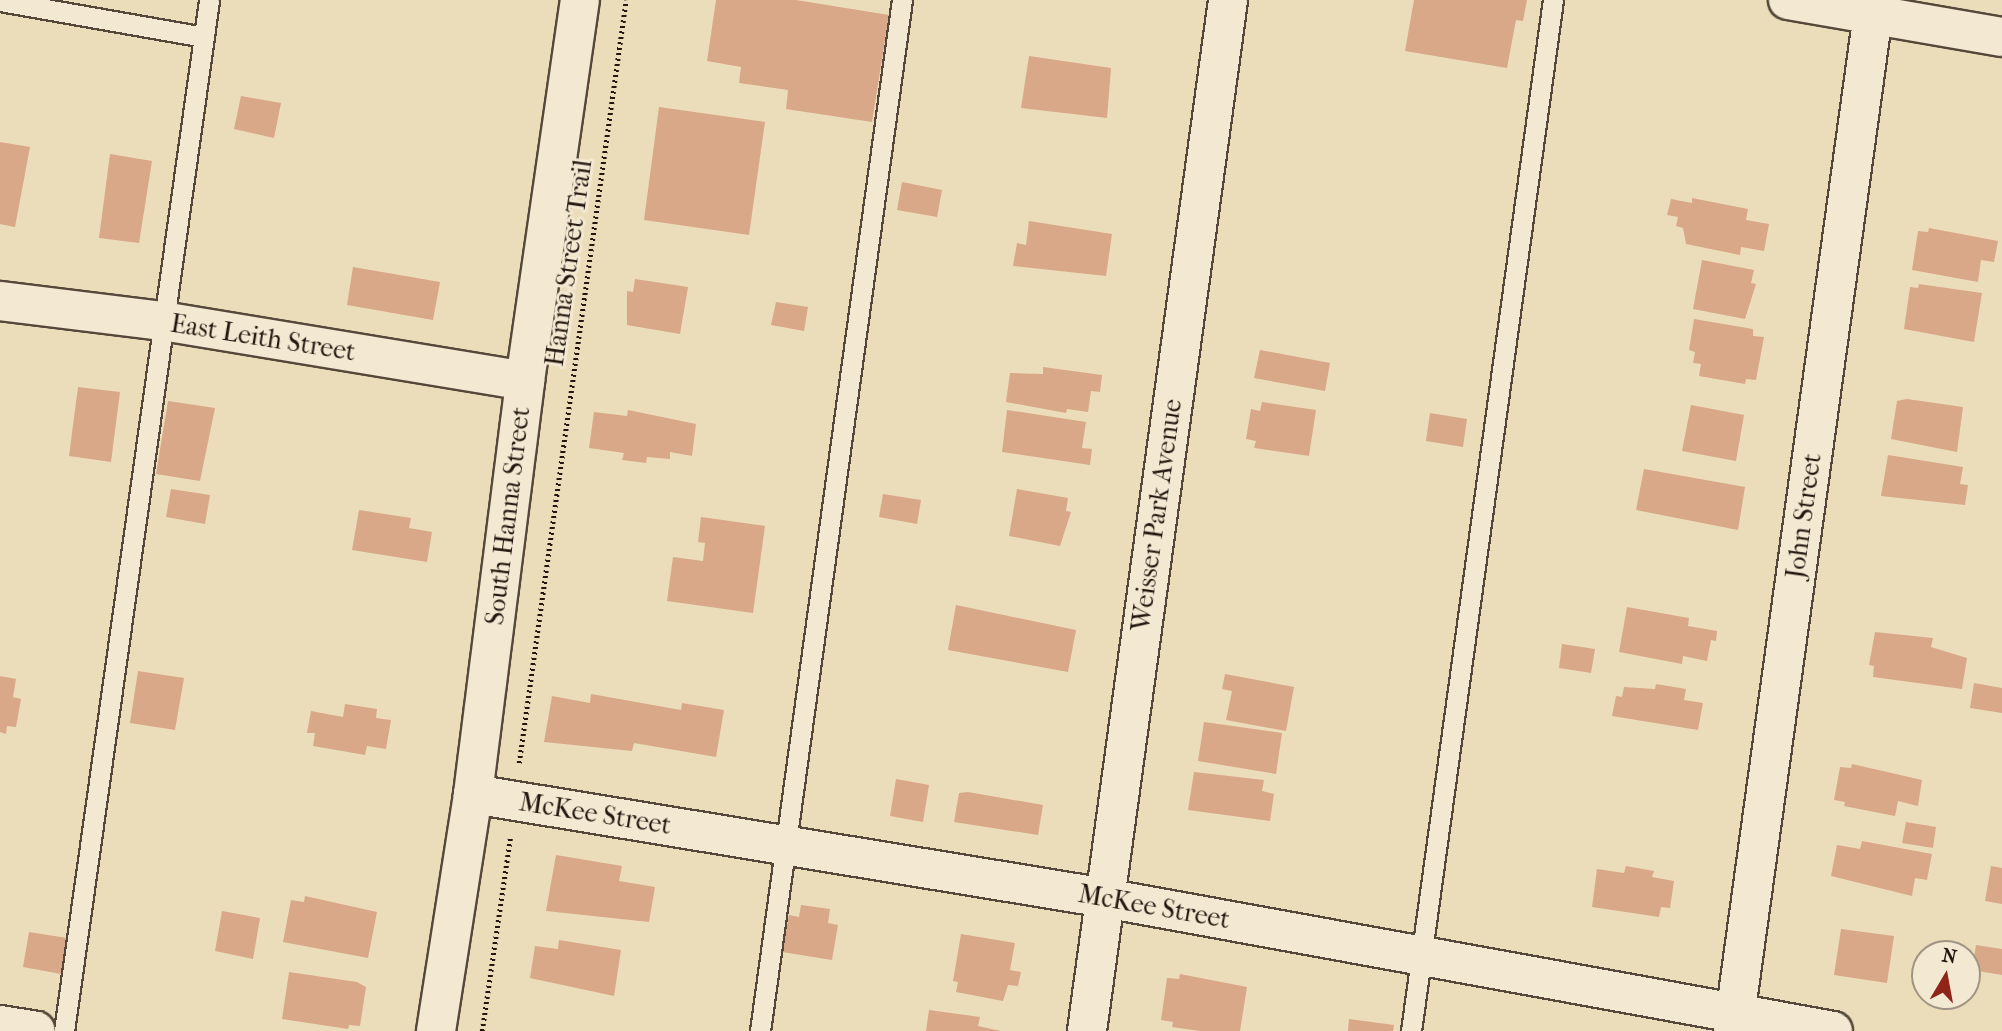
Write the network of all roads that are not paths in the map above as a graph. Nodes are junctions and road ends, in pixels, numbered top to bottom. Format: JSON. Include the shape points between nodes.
{"nodes":[{"id":1,"x":209,"y":0,"type":"edge"},
{"id":2,"x":580,"y":0,"type":"edge"},
{"id":3,"x":902,"y":0,"type":"edge"},
{"id":4,"x":1228,"y":0,"type":"edge"},
{"id":5,"x":1553,"y":0,"type":"edge"},
{"id":6,"x":1788,"y":0,"type":"edge"},
{"id":7,"x":0,"y":1,"type":"edge"},
{"id":8,"x":1874,"y":7,"type":"edge"},
{"id":9,"x":204,"y":37,"type":"junction"},
{"id":10,"x":2002,"y":37,"type":"edge"},
{"id":11,"x":0,"y":301,"type":"edge"},
{"id":12,"x":163,"y":321,"type":"junction"},
{"id":13,"x":525,"y":381,"type":"junction"},
{"id":14,"x":473,"y":794,"type":"junction"},
{"id":15,"x":786,"y":844,"type":"junction"},
{"id":16,"x":1105,"y":898,"type":"junction"},
{"id":17,"x":1421,"y":957,"type":"junction"},
{"id":18,"x":1734,"y":1022,"type":"edge"},
{"id":19,"x":0,"y":1025,"type":"edge"},
{"id":20,"x":36,"y":1031,"type":"edge"},
{"id":21,"x":64,"y":1031,"type":"edge"},
{"id":22,"x":436,"y":1031,"type":"edge"},
{"id":23,"x":760,"y":1031,"type":"edge"},
{"id":24,"x":1087,"y":1031,"type":"edge"},
{"id":25,"x":1411,"y":1031,"type":"edge"},
{"id":26,"x":1833,"y":1031,"type":"edge"}],
"edges":[{"from":1,"to":9,"type":"lane"},
{"from":2,"to":13,"type":"street","name":"South Hanna Street"},
{"from":3,"to":15,"type":"lane"},
{"from":4,"to":16,"type":"street","name":"Weisser Park Avenue"},
{"from":5,"to":17,"type":"lane"},
{"from":6,"to":8,"type":"street"},
{"from":7,"to":9,"type":"lane"},
{"from":8,"to":10,"type":"street"},
{"from":8,"to":18,"type":"street","name":"John Street"},
{"from":9,"to":12,"type":"lane"},
{"from":11,"to":12,"type":"street","name":"East Leith Street"},
{"from":12,"to":13,"type":"street","name":"East Leith Street"},
{"from":12,"to":21,"type":"lane"},
{"from":13,"to":14,"type":"street","name":"South Hanna Street"},
{"from":14,"to":15,"type":"street","name":"McKee Street"},
{"from":14,"to":22,"type":"street","name":"South Hanna Street"},
{"from":15,"to":16,"type":"street","name":"McKee Street"},
{"from":15,"to":23,"type":"lane"},
{"from":16,"to":17,"type":"street","name":"McKee Street"},
{"from":16,"to":24,"type":"street","name":"Weisser Park Avenue"},
{"from":17,"to":18,"type":"street","name":"McKee Street"},
{"from":17,"to":25,"type":"lane"},
{"from":18,"to":26,"type":"street","name":"McKee Street"},
{"from":19,"to":20,"type":"street"}]}
